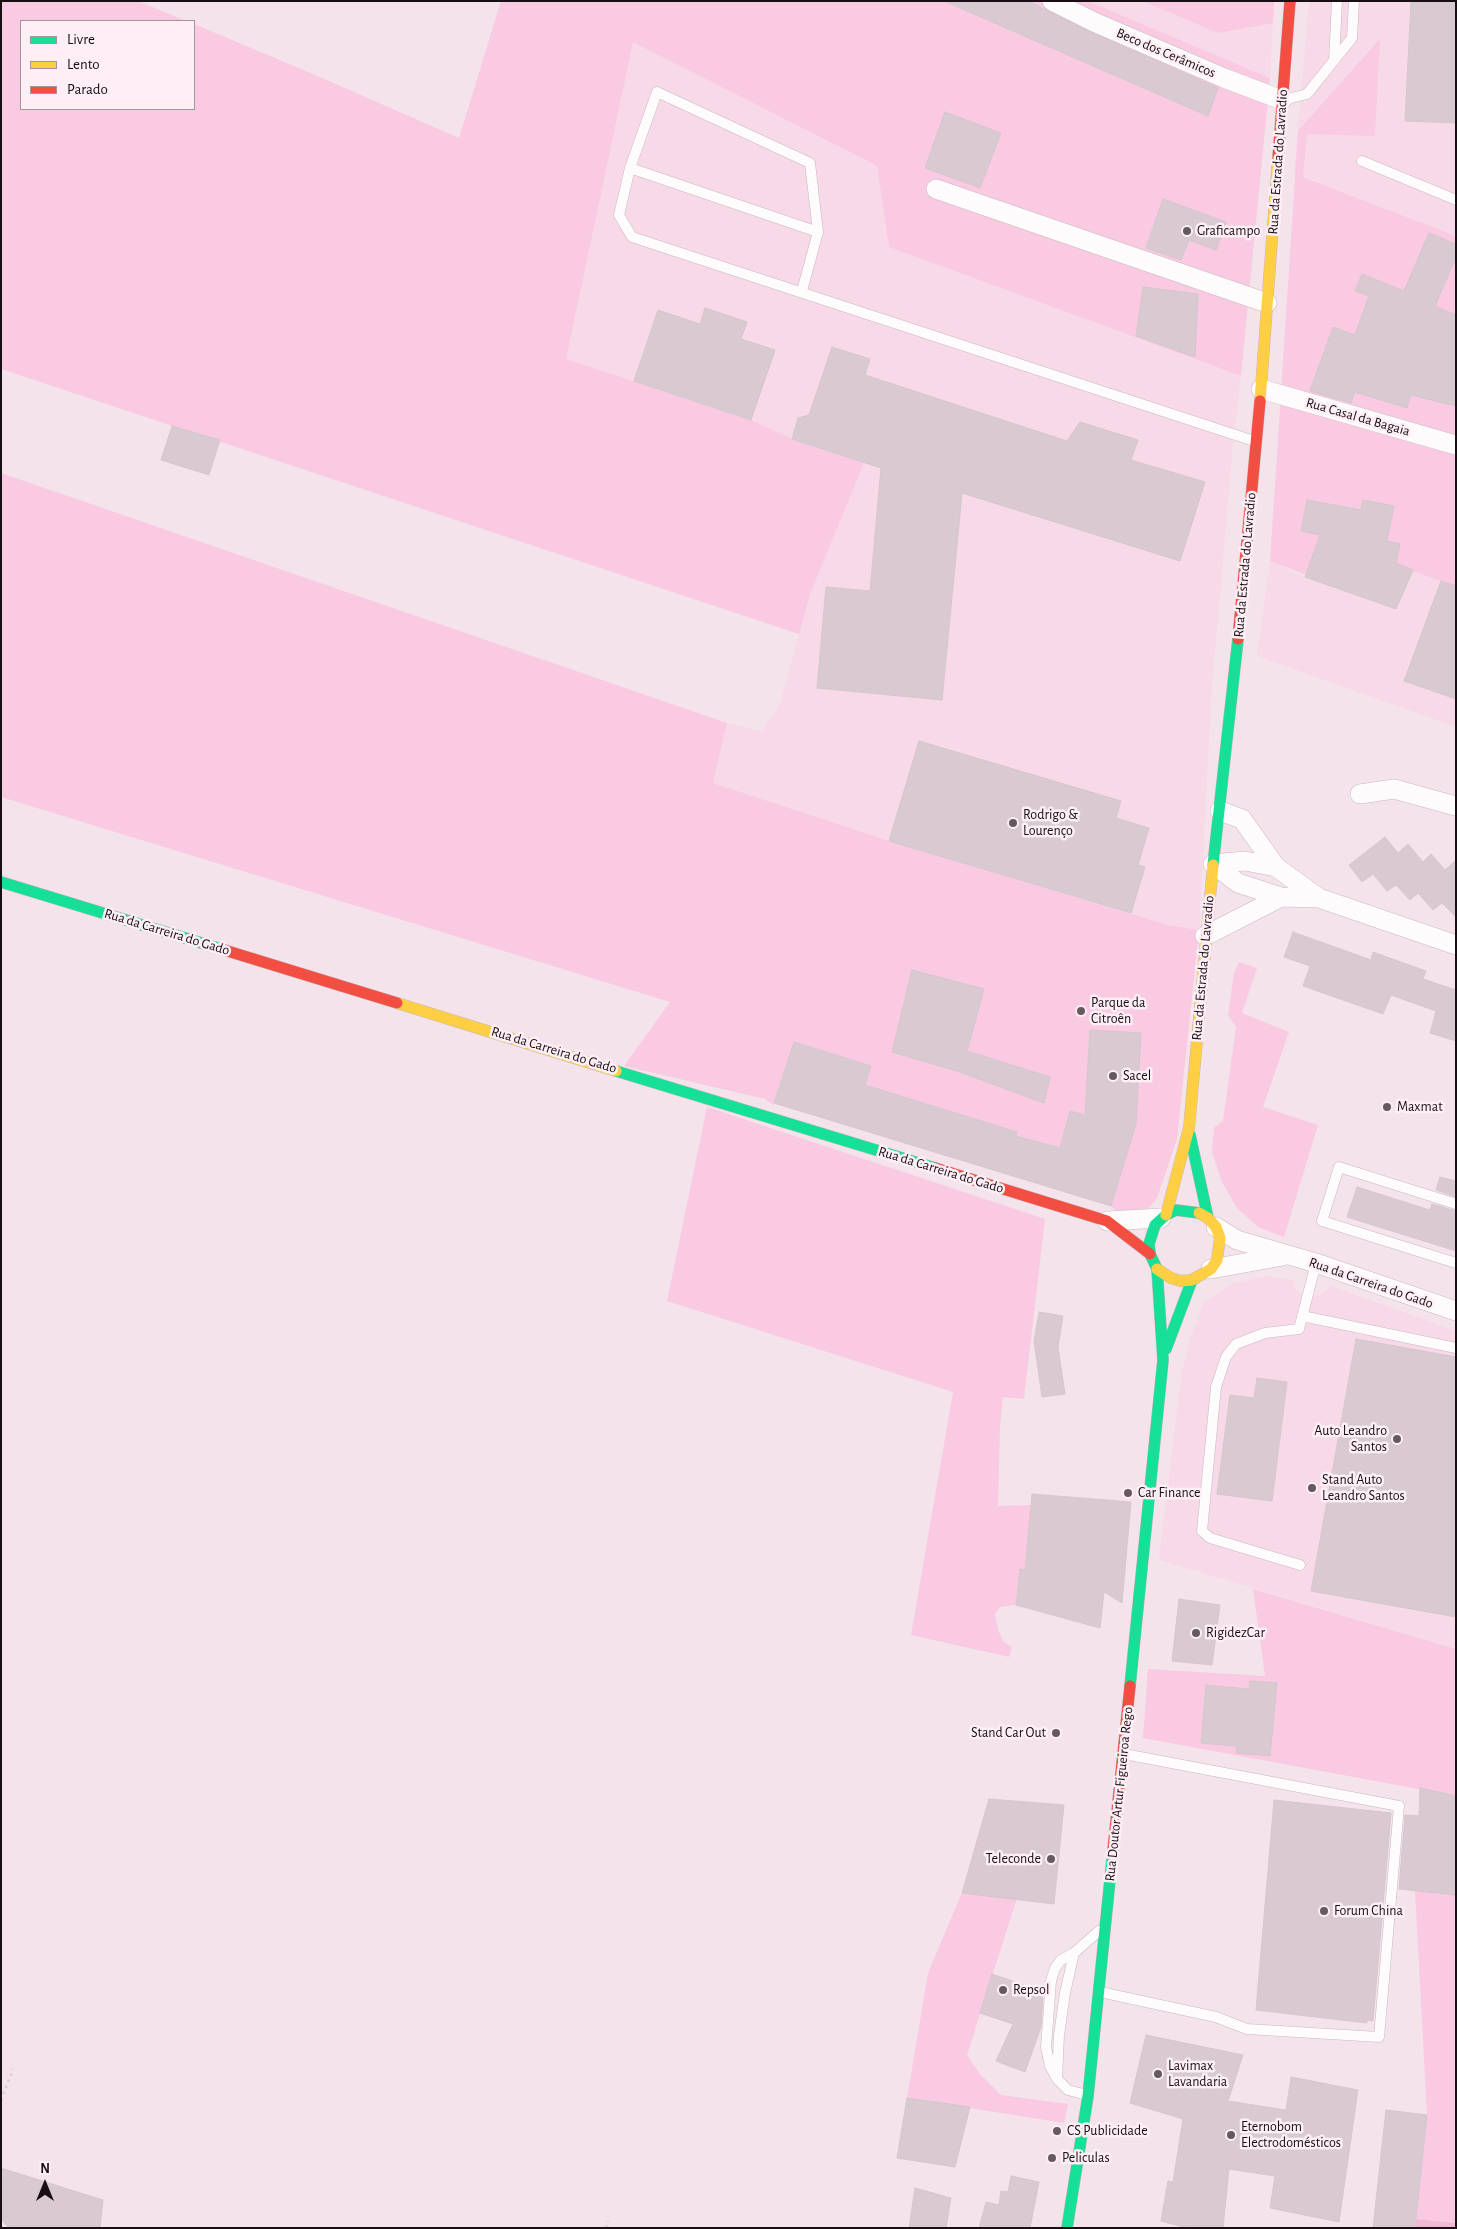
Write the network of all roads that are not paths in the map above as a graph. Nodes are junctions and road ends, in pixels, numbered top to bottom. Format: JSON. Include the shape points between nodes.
{"nodes":[{"id":1,"x":1052,"y":1,"type":"edge"},
{"id":2,"x":1290,"y":1,"type":"edge"},
{"id":3,"x":1337,"y":1,"type":"edge"},
{"id":4,"x":1354,"y":1,"type":"edge"},
{"id":5,"x":1334,"y":61,"type":"junction"},
{"id":6,"x":1282,"y":100,"type":"junction"},
{"id":7,"x":1362,"y":161,"type":"dead end"},
{"id":8,"x":630,"y":168,"type":"junction"},
{"id":9,"x":936,"y":190,"type":"dead end"},
{"id":10,"x":1456,"y":200,"type":"edge"},
{"id":11,"x":818,"y":232,"type":"junction"},
{"id":12,"x":802,"y":291,"type":"junction"},
{"id":13,"x":1267,"y":303,"type":"junction"},
{"id":14,"x":1261,"y":389,"type":"junction"},
{"id":15,"x":1256,"y":441,"type":"junction"},
{"id":16,"x":1456,"y":445,"type":"edge"},
{"id":17,"x":1360,"y":794,"type":"dead end"},
{"id":18,"x":1456,"y":806,"type":"edge"},
{"id":19,"x":1220,"y":811,"type":"junction"},
{"id":20,"x":1214,"y":864,"type":"junction"},
{"id":21,"x":1276,"y":867,"type":"junction"},
{"id":22,"x":1,"y":882,"type":"edge"},
{"id":23,"x":1281,"y":897,"type":"junction"},
{"id":24,"x":1319,"y":898,"type":"junction"},
{"id":25,"x":1205,"y":936,"type":"junction"},
{"id":26,"x":1456,"y":945,"type":"edge"},
{"id":27,"x":1189,"y":1128,"type":"junction"},
{"id":28,"x":1456,"y":1204,"type":"edge"},
{"id":29,"x":1164,"y":1216,"type":"junction"},
{"id":30,"x":1107,"y":1221,"type":"junction"},
{"id":31,"x":1212,"y":1223,"type":"junction"},
{"id":32,"x":1150,"y":1254,"type":"junction"},
{"id":33,"x":1286,"y":1256,"type":"junction"},
{"id":34,"x":1316,"y":1263,"type":"junction"},
{"id":35,"x":1456,"y":1263,"type":"edge"},
{"id":36,"x":1211,"y":1269,"type":"junction"},
{"id":37,"x":1157,"y":1270,"type":"junction"},
{"id":38,"x":1192,"y":1280,"type":"junction"},
{"id":39,"x":1456,"y":1311,"type":"edge"},
{"id":40,"x":1302,"y":1316,"type":"junction"},
{"id":41,"x":1456,"y":1348,"type":"edge"},
{"id":42,"x":1163,"y":1360,"type":"junction"},
{"id":43,"x":1300,"y":1565,"type":"dead end"},
{"id":44,"x":1124,"y":1754,"type":"junction"},
{"id":45,"x":1106,"y":1926,"type":"junction"},
{"id":46,"x":1074,"y":1953,"type":"junction"},
{"id":47,"x":1099,"y":1992,"type":"junction"},
{"id":48,"x":1057,"y":2079,"type":"junction"},
{"id":49,"x":1088,"y":2096,"type":"junction"},
{"id":50,"x":1067,"y":2228,"type":"edge"}],
"edges":[{"from":1,"to":6,"type":"street","name":"Beco dos Cerâmicos","via":[[1224,78]]},
{"from":2,"to":6,"type":"main road","name":"Rua da Estrada do Lavradio"},
{"from":3,"to":5,"type":"lane"},
{"from":4,"to":5,"type":"lane","via":[[1352,38]]},
{"from":5,"to":6,"type":"lane","via":[[1307,94]]},
{"from":6,"to":13,"type":"main road","name":"Rua da Estrada do Lavradio"},
{"from":7,"to":10,"type":"lane"},
{"from":8,"to":11,"type":"lane"},
{"from":8,"to":11,"type":"lane","via":[[658,92],[810,163]]},
{"from":8,"to":12,"type":"lane","via":[[619,215],[632,237]]},
{"from":9,"to":13,"type":"street"},
{"from":11,"to":12,"type":"lane"},
{"from":12,"to":15,"type":"lane"},
{"from":13,"to":14,"type":"main road","name":"Rua da Estrada do Lavradio"},
{"from":14,"to":15,"type":"main road","name":"Rua da Estrada do Lavradio"},
{"from":14,"to":16,"type":"street","name":"Rua Casal da Bagaia"},
{"from":15,"to":19,"type":"main road","name":"Rua da Estrada do Lavradio"},
{"from":17,"to":18,"type":"street","via":[[1394,789]]},
{"from":19,"to":20,"type":"main road","name":"Rua da Estrada do Lavradio"},
{"from":19,"to":21,"type":"street","via":[[1242,819]]},
{"from":20,"to":21,"type":"street","via":[[1245,861]]},
{"from":20,"to":23,"type":"street","via":[[1238,883]]},
{"from":20,"to":25,"type":"main road","name":"Rua da Estrada do Lavradio"},
{"from":21,"to":24,"type":"street"},
{"from":22,"to":30,"type":"main road","name":"Rua da Carreira do Gado"},
{"from":23,"to":24,"type":"street"},
{"from":23,"to":25,"type":"street"},
{"from":24,"to":26,"type":"street"},
{"from":25,"to":27,"type":"main road","name":"Rua da Estrada do Lavradio"},
{"from":27,"to":29,"type":"main road","name":"Rua da Estrada do Lavradio"},
{"from":27,"to":31,"type":"main road","name":"Rua da Estrada do Lavradio"},
{"from":28,"to":35,"type":"lane","via":[[1339,1168],[1322,1221]]},
{"from":29,"to":30,"type":"street"},
{"from":29,"to":31,"type":"main road","via":[[1188,1210],[1199,1212]]},
{"from":29,"to":32,"type":"main road","via":[[1150,1234]]},
{"from":30,"to":32,"type":"main road"},
{"from":31,"to":33,"type":"street","name":"Rua da Carreira do Gado","via":[[1237,1240]]},
{"from":31,"to":36,"type":"main road","via":[[1220,1238],[1220,1249]]},
{"from":32,"to":37,"type":"main road","name":"Rua Doutor Artur Figueiroa Rego"},
{"from":33,"to":34,"type":"street","name":"Rua da Carreira do Gado"},
{"from":33,"to":36,"type":"street"},
{"from":34,"to":39,"type":"street","name":"Rua da Carreira do Gado"},
{"from":34,"to":40,"type":"lane"},
{"from":36,"to":38,"type":"main road"},
{"from":37,"to":38,"type":"main road","via":[[1171,1278]]},
{"from":37,"to":42,"type":"main road","name":"Rua Doutor Artur Figueiroa Rego"},
{"from":38,"to":42,"type":"main road","name":"Rua Doutor Artur Figueiroa Rego"},
{"from":40,"to":41,"type":"lane"},
{"from":40,"to":43,"type":"lane","via":[[1299,1329],[1257,1336],[1236,1344],[1226,1357],[1216,1387],[1202,1531],[1210,1538]]},
{"from":42,"to":44,"type":"main road","name":"Rua Doutor Artur Figueiroa Rego"},
{"from":44,"to":45,"type":"main road","name":"Rua Doutor Artur Figueiroa Rego"},
{"from":44,"to":47,"type":"lane","via":[[1399,1806],[1379,2037],[1246,2029],[1216,2017]]},
{"from":45,"to":46,"type":"lane"},
{"from":45,"to":47,"type":"main road","name":"Rua Doutor Artur Figueiroa Rego"},
{"from":46,"to":48,"type":"lane","via":[[1064,1993]]},
{"from":46,"to":48,"type":"lane","via":[[1054,1968],[1051,1981],[1046,2047]]},
{"from":47,"to":49,"type":"main road","name":"Rua Doutor Artur Figueiroa Rego"},
{"from":48,"to":49,"type":"lane","via":[[1068,2090]]},
{"from":49,"to":50,"type":"main road","name":"Rua Doutor Artur Figueiroa Rego"}]}
